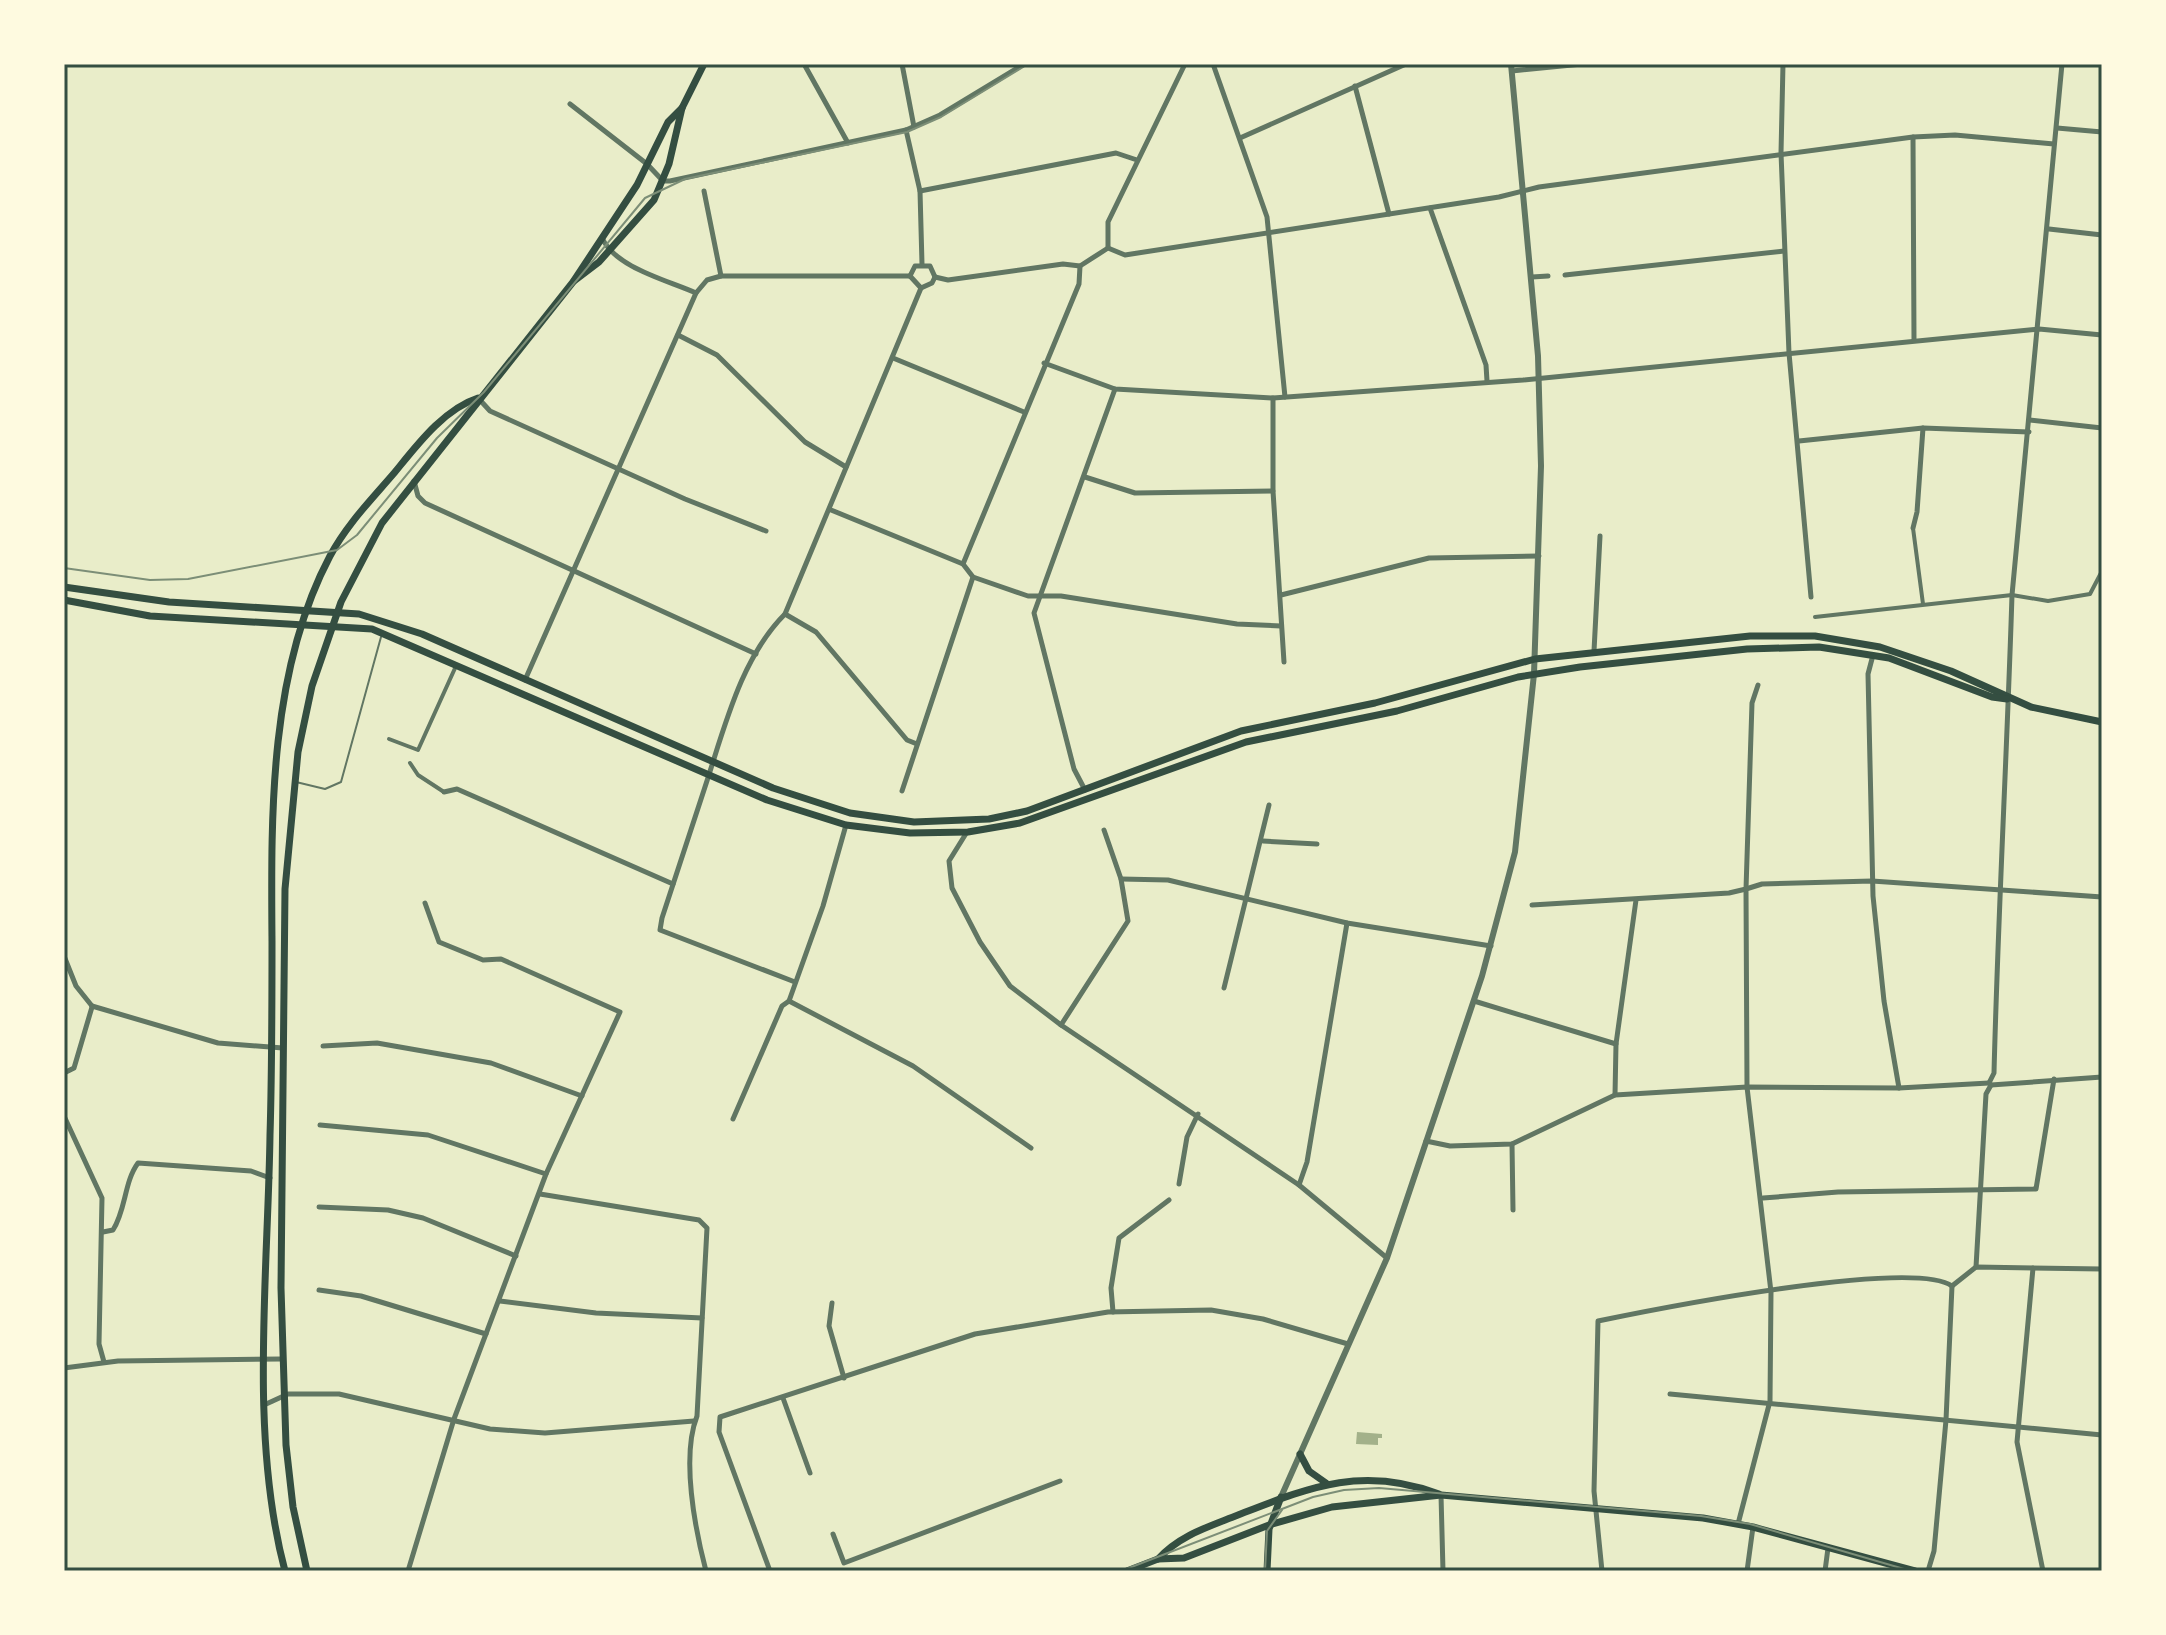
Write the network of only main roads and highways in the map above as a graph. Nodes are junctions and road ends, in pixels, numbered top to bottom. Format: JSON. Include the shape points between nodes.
{"nodes":[{"id":1,"x":704,"y":64,"type":"edge"},
{"id":2,"x":682,"y":108,"type":"junction"},
{"id":3,"x":573,"y":282,"type":"junction"},
{"id":4,"x":478,"y":398,"type":"junction"},
{"id":5,"x":64,"y":587,"type":"edge"},
{"id":6,"x":64,"y":600,"type":"edge"},
{"id":7,"x":308,"y":611,"type":"junction"},
{"id":8,"x":337,"y":612,"type":"junction"},
{"id":9,"x":304,"y":625,"type":"junction"},
{"id":10,"x":332,"y":625,"type":"junction"},
{"id":11,"x":2010,"y":699,"type":"junction"},
{"id":12,"x":2102,"y":722,"type":"edge"},
{"id":13,"x":1300,"y":1454,"type":"road end"},
{"id":14,"x":1326,"y":1483,"type":"junction"},
{"id":15,"x":1441,"y":1495,"type":"junction"},
{"id":16,"x":1281,"y":1497,"type":"junction"},
{"id":17,"x":1271,"y":1525,"type":"junction"},
{"id":18,"x":1158,"y":1559,"type":"junction"},
{"id":19,"x":1877,"y":1563,"type":"junction"},
{"id":20,"x":285,"y":1571,"type":"edge"},
{"id":21,"x":307,"y":1571,"type":"edge"},
{"id":22,"x":1127,"y":1571,"type":"edge"},
{"id":23,"x":1267,"y":1571,"type":"edge"},
{"id":24,"x":1891,"y":1571,"type":"edge"},
{"id":25,"x":1915,"y":1571,"type":"edge"}],
"edges":[{"from":1,"to":2,"type":"main road"},
{"from":2,"to":3,"type":"main road","via":[[668,122]]},
{"from":2,"to":3,"type":"main road","via":[[663,181],[647,210]]},
{"from":3,"to":4,"type":"main road"},
{"from":4,"to":7,"type":"main road","via":[[463,403],[432,431],[359,513],[328,559]]},
{"from":4,"to":8,"type":"main road","via":[[366,549]]},
{"from":5,"to":7,"type":"main road","via":[[158,602]]},
{"from":6,"to":9,"type":"main road","via":[[150,616]]},
{"from":7,"to":8,"type":"main road"},
{"from":7,"to":9,"type":"main road"},
{"from":8,"to":10,"type":"main road"},
{"from":8,"to":11,"type":"main road","via":[[398,624],[712,763],[824,806],[914,822],[1002,817],[1086,792],[1255,727],[1375,703],[1535,659],[1594,651],[1762,635],[1826,637],[1897,651]]},
{"from":9,"to":10,"type":"main road"},
{"from":9,"to":20,"type":"main road","via":[[274,775],[264,1405],[269,1488]]},
{"from":10,"to":11,"type":"main road","via":[[382,632],[785,806],[846,825],[910,833],[968,832],[1048,815],[1246,742],[1397,711],[1534,674],[1780,647],[1826,647],[1874,654]]},
{"from":10,"to":21,"type":"main road","via":[[307,705],[284,914],[281,1359],[291,1494]]},
{"from":11,"to":12,"type":"main road"},
{"from":13,"to":14,"type":"main road","via":[[1311,1474]]},
{"from":14,"to":15,"type":"main road","via":[[1394,1481]]},
{"from":14,"to":16,"type":"main road"},
{"from":15,"to":17,"type":"main road","via":[[1359,1501]]},
{"from":15,"to":19,"type":"main road","via":[[1596,1506],[1738,1524]]},
{"from":16,"to":17,"type":"main road"},
{"from":16,"to":18,"type":"main road","via":[[1181,1537]]},
{"from":17,"to":18,"type":"main road","via":[[1184,1558]]},
{"from":17,"to":23,"type":"main road"},
{"from":18,"to":22,"type":"main road"},
{"from":19,"to":24,"type":"main road"},
{"from":19,"to":25,"type":"main road"}]}
